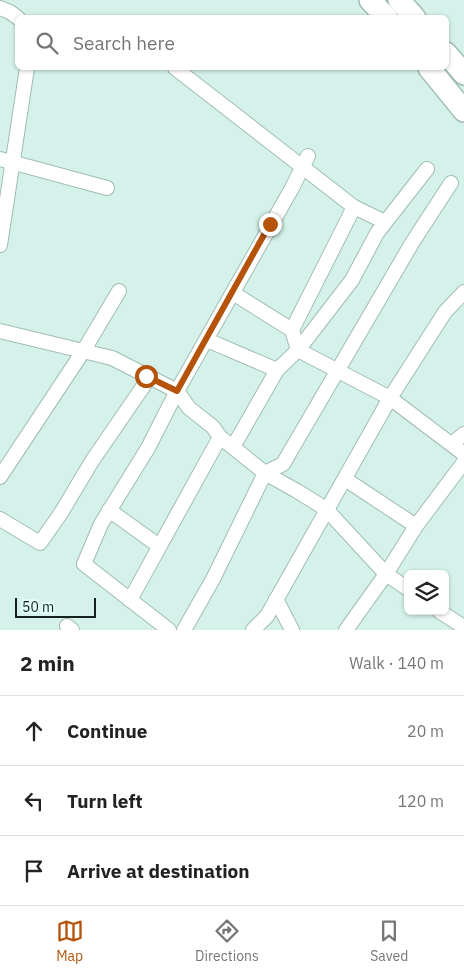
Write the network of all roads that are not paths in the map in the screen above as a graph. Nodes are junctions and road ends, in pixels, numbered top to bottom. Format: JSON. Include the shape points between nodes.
{"nodes":[{"id":1,"x":370,"y":0,"type":"edge"},
{"id":2,"x":399,"y":0,"type":"edge"},
{"id":3,"x":0,"y":8,"type":"edge"},
{"id":4,"x":384,"y":15,"type":"edge"},
{"id":5,"x":412,"y":15,"type":"edge"},
{"id":6,"x":15,"y":16,"type":"edge"},
{"id":7,"x":449,"y":56,"type":"edge"},
{"id":8,"x":27,"y":70,"type":"edge"},
{"id":9,"x":178,"y":70,"type":"edge"},
{"id":10,"x":431,"y":70,"type":"edge"},
{"id":11,"x":464,"y":74,"type":"edge"},
{"id":12,"x":464,"y":111,"type":"edge"},
{"id":13,"x":6,"y":160,"type":"edge"},
{"id":14,"x":305,"y":162,"type":"junction"},
{"id":15,"x":427,"y":169,"type":"dead end"},
{"id":16,"x":451,"y":183,"type":"dead end"},
{"id":17,"x":107,"y":188,"type":"dead end"},
{"id":18,"x":354,"y":207,"type":"junction"},
{"id":19,"x":385,"y":222,"type":"junction"},
{"id":20,"x":0,"y":245,"type":"edge"},
{"id":21,"x":119,"y":291,"type":"dead end"},
{"id":22,"x":464,"y":292,"type":"edge"},
{"id":23,"x":232,"y":293,"type":"junction"},
{"id":24,"x":292,"y":330,"type":"junction"},
{"id":25,"x":0,"y":331,"type":"edge"},
{"id":26,"x":207,"y":340,"type":"junction"},
{"id":27,"x":84,"y":350,"type":"junction"},
{"id":28,"x":298,"y":350,"type":"junction"},
{"id":29,"x":277,"y":370,"type":"junction"},
{"id":30,"x":338,"y":371,"type":"junction"},
{"id":31,"x":147,"y":377,"type":"junction"},
{"id":32,"x":173,"y":390,"type":"junction"},
{"id":33,"x":390,"y":398,"type":"junction"},
{"id":34,"x":464,"y":434,"type":"edge"},
{"id":35,"x":220,"y":437,"type":"junction"},
{"id":36,"x":452,"y":444,"type":"junction"},
{"id":37,"x":233,"y":448,"type":"junction"},
{"id":38,"x":464,"y":454,"type":"edge"},
{"id":39,"x":464,"y":462,"type":"edge"},
{"id":40,"x":265,"y":474,"type":"junction"},
{"id":41,"x":0,"y":477,"type":"edge"},
{"id":42,"x":345,"y":479,"type":"junction"},
{"id":43,"x":326,"y":509,"type":"junction"},
{"id":44,"x":110,"y":510,"type":"junction"},
{"id":45,"x":0,"y":519,"type":"edge"},
{"id":46,"x":416,"y":526,"type":"junction"},
{"id":47,"x":159,"y":546,"type":"junction"},
{"id":48,"x":386,"y":574,"type":"junction"},
{"id":49,"x":404,"y":586,"type":"edge"},
{"id":50,"x":130,"y":600,"type":"junction"},
{"id":51,"x":276,"y":600,"type":"junction"},
{"id":52,"x":445,"y":615,"type":"edge"},
{"id":53,"x":464,"y":627,"type":"edge"},
{"id":54,"x":169,"y":630,"type":"edge"},
{"id":55,"x":184,"y":630,"type":"edge"},
{"id":56,"x":253,"y":630,"type":"edge"},
{"id":57,"x":292,"y":630,"type":"edge"},
{"id":58,"x":346,"y":630,"type":"edge"}],
"edges":[{"from":1,"to":4,"type":"highway"},
{"from":2,"to":5,"type":"highway"},
{"from":3,"to":6,"type":"street"},
{"from":7,"to":11,"type":"highway"},
{"from":8,"to":13,"type":"street"},
{"from":9,"to":14,"type":"street"},
{"from":10,"to":12,"type":"highway"},
{"from":13,"to":17,"type":"street"},
{"from":13,"to":20,"type":"street"},
{"from":14,"to":18,"type":"street"},
{"from":14,"to":23,"type":"street"},
{"from":15,"to":19,"type":"street"},
{"from":16,"to":30,"type":"street","via":[[412,243]]},
{"from":18,"to":19,"type":"street"},
{"from":18,"to":24,"type":"street"},
{"from":19,"to":28,"type":"street","via":[[352,280]]},
{"from":21,"to":27,"type":"street"},
{"from":22,"to":33,"type":"street","via":[[446,312]]},
{"from":23,"to":24,"type":"street"},
{"from":23,"to":26,"type":"street"},
{"from":24,"to":28,"type":"street"},
{"from":25,"to":27,"type":"street"},
{"from":26,"to":29,"type":"street"},
{"from":26,"to":32,"type":"street"},
{"from":27,"to":31,"type":"street","via":[[112,358]]},
{"from":27,"to":41,"type":"street"},
{"from":28,"to":29,"type":"street"},
{"from":28,"to":30,"type":"street"},
{"from":29,"to":37,"type":"street"},
{"from":30,"to":33,"type":"street"},
{"from":30,"to":40,"type":"street","via":[[283,464]]},
{"from":31,"to":32,"type":"street"},
{"from":31,"to":45,"type":"street","via":[[40,543]]},
{"from":32,"to":35,"type":"street"},
{"from":32,"to":44,"type":"street","via":[[148,448]]},
{"from":33,"to":36,"type":"street"},
{"from":33,"to":42,"type":"street"},
{"from":34,"to":36,"type":"street"},
{"from":35,"to":37,"type":"street"},
{"from":35,"to":47,"type":"street"},
{"from":36,"to":38,"type":"street"},
{"from":37,"to":40,"type":"street"},
{"from":39,"to":46,"type":"street"},
{"from":40,"to":43,"type":"street"},
{"from":40,"to":55,"type":"street","via":[[213,580]]},
{"from":42,"to":43,"type":"street"},
{"from":42,"to":46,"type":"street"},
{"from":43,"to":48,"type":"street"},
{"from":43,"to":51,"type":"street"},
{"from":44,"to":47,"type":"street"},
{"from":44,"to":50,"type":"street","via":[[84,564]]},
{"from":46,"to":48,"type":"street"},
{"from":47,"to":50,"type":"street"},
{"from":48,"to":49,"type":"street"},
{"from":48,"to":58,"type":"street"},
{"from":50,"to":54,"type":"street"},
{"from":51,"to":56,"type":"street","via":[[267,616]]},
{"from":51,"to":57,"type":"street"},
{"from":52,"to":53,"type":"street"}]}
